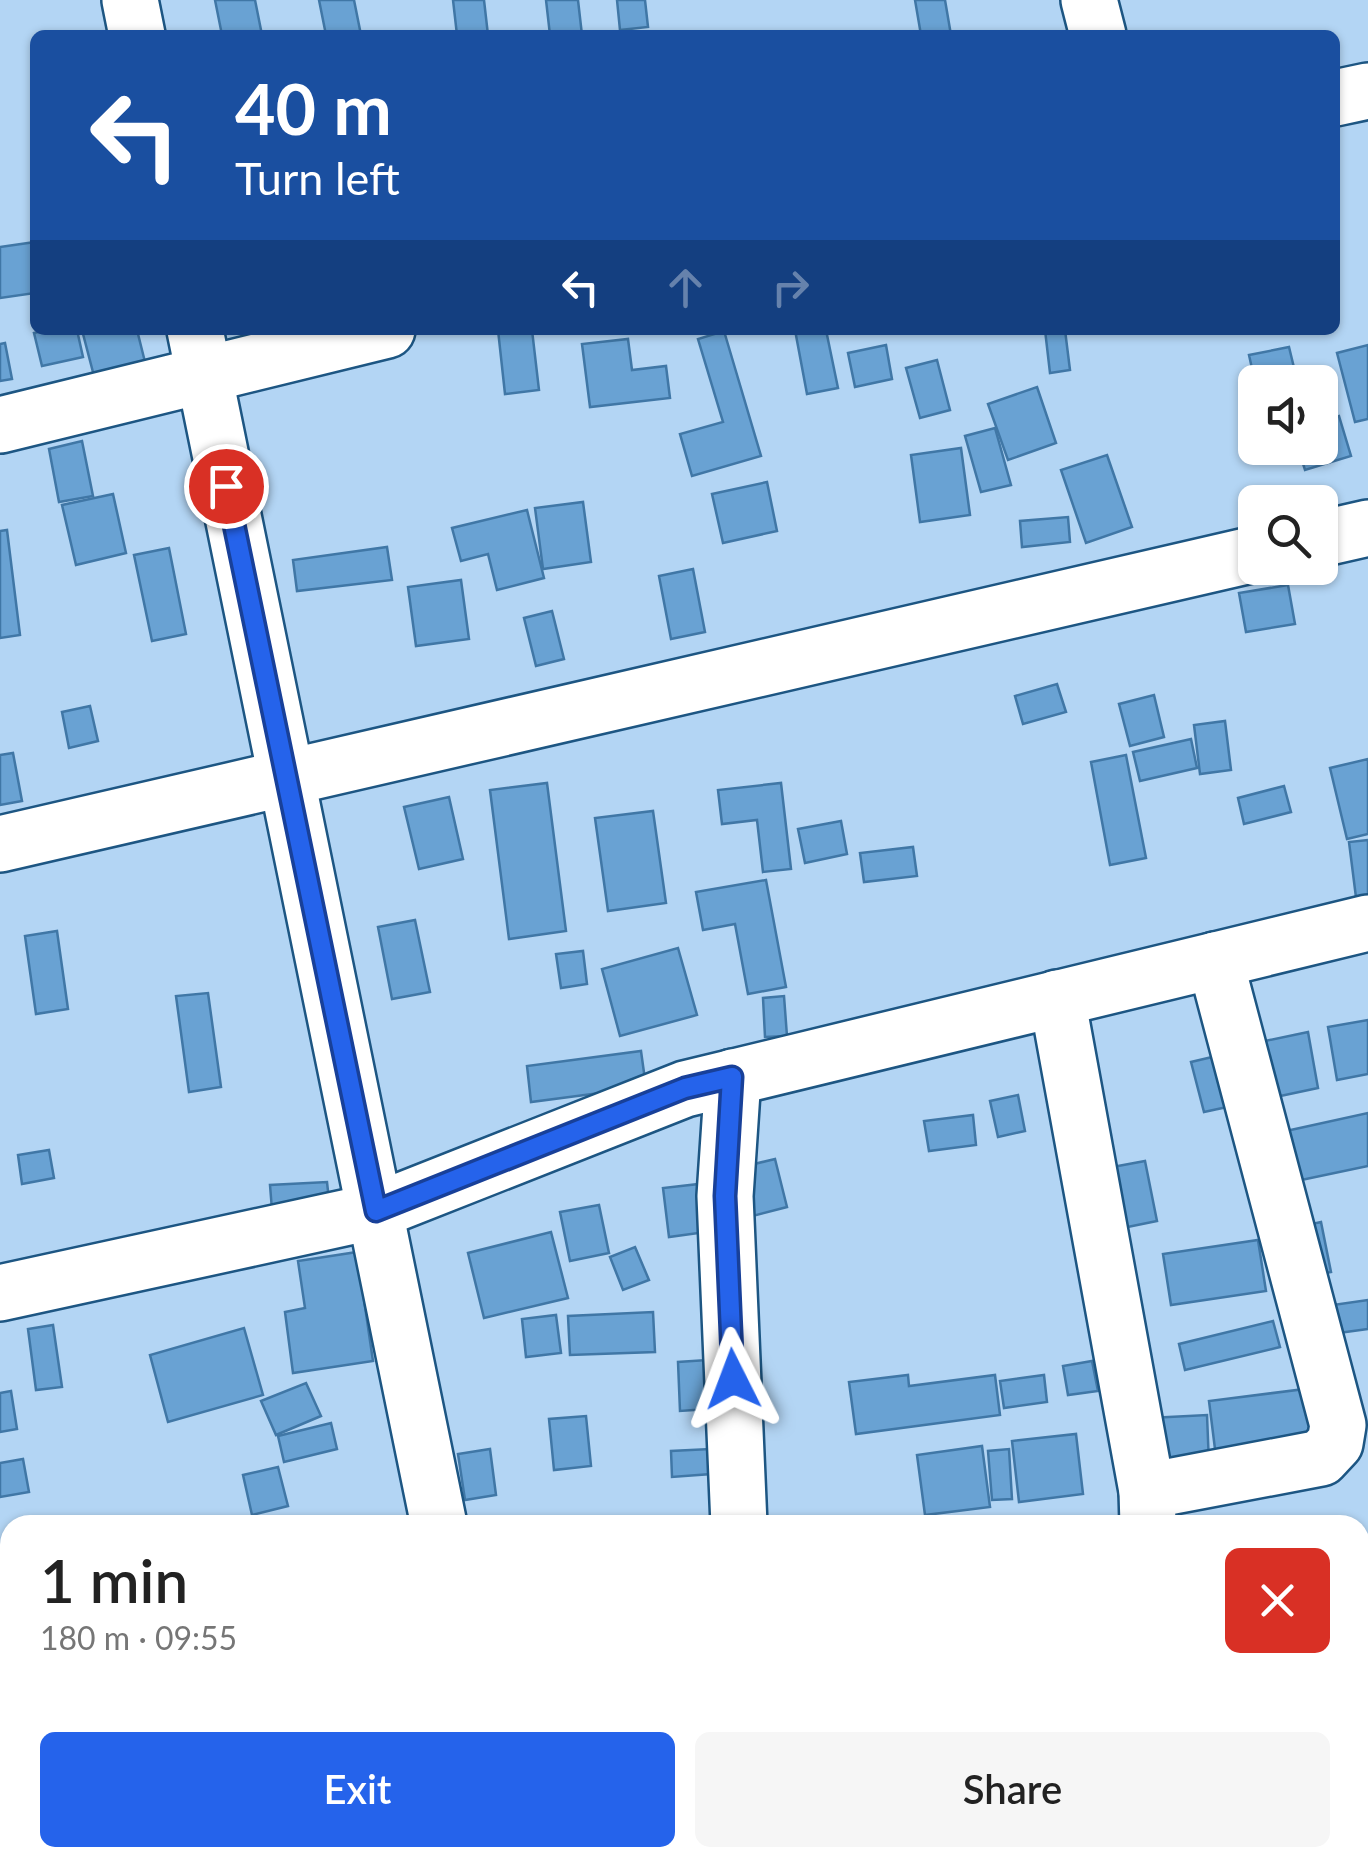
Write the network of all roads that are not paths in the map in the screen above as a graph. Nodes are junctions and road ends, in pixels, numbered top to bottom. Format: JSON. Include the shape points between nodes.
{"nodes":[{"id":1,"x":130,"y":0,"type":"edge"},
{"id":2,"x":1089,"y":0,"type":"edge"},
{"id":3,"x":135,"y":30,"type":"edge"},
{"id":4,"x":1097,"y":30,"type":"edge"},
{"id":5,"x":1368,"y":91,"type":"edge"},
{"id":6,"x":1340,"y":97,"type":"edge"},
{"id":7,"x":347,"y":335,"type":"edge"},
{"id":8,"x":200,"y":353,"type":"edge"},
{"id":9,"x":0,"y":426,"type":"edge"},
{"id":10,"x":1368,"y":528,"type":"edge"},
{"id":11,"x":1338,"y":535,"type":"edge"},
{"id":12,"x":1238,"y":558,"type":"edge"},
{"id":13,"x":284,"y":778,"type":"junction"},
{"id":14,"x":0,"y":844,"type":"edge"},
{"id":15,"x":1368,"y":923,"type":"edge"},
{"id":16,"x":1215,"y":960,"type":"junction"},
{"id":17,"x":1057,"y":998,"type":"junction"},
{"id":18,"x":732,"y":1077,"type":"junction"},
{"id":19,"x":376,"y":1211,"type":"junction"},
{"id":20,"x":0,"y":1293,"type":"edge"},
{"id":21,"x":1148,"y":1508,"type":"edge"},
{"id":22,"x":437,"y":1515,"type":"edge"},
{"id":23,"x":739,"y":1515,"type":"edge"}],
"edges":[{"from":1,"to":3,"type":"street"},
{"from":2,"to":4,"type":"street"},
{"from":5,"to":6,"type":"street"},
{"from":7,"to":8,"type":"street"},
{"from":8,"to":9,"type":"street"},
{"from":8,"to":13,"type":"street"},
{"from":10,"to":11,"type":"street"},
{"from":12,"to":13,"type":"street"},
{"from":13,"to":14,"type":"street"},
{"from":13,"to":19,"type":"street"},
{"from":15,"to":16,"type":"street"},
{"from":16,"to":17,"type":"street"},
{"from":16,"to":21,"type":"street","via":[[1338,1425],[1335,1443],[1322,1458]]},
{"from":17,"to":18,"type":"street"},
{"from":17,"to":21,"type":"street"},
{"from":18,"to":19,"type":"street","via":[[685,1088]]},
{"from":18,"to":23,"type":"street","via":[[725,1196]]},
{"from":19,"to":20,"type":"street"},
{"from":19,"to":22,"type":"street"}]}
